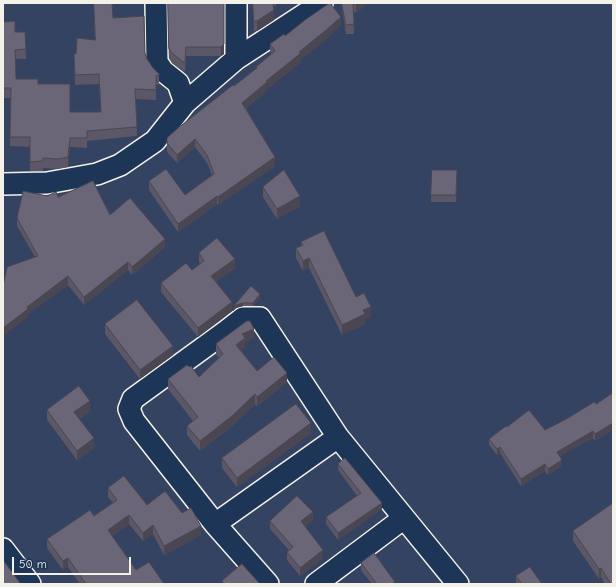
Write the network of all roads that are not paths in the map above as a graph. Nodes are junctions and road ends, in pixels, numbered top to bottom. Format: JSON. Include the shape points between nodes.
{"nodes":[{"id":1,"x":156,"y":3,"type":"edge"},
{"id":2,"x":236,"y":3,"type":"edge"},
{"id":3,"x":322,"y":3,"type":"edge"},
{"id":4,"x":236,"y":59,"type":"junction"},
{"id":5,"x":185,"y":103,"type":"junction"},
{"id":6,"x":3,"y":184,"type":"edge"},
{"id":7,"x":338,"y":437,"type":"junction"},
{"id":8,"x":404,"y":518,"type":"junction"},
{"id":9,"x":215,"y":524,"type":"junction"},
{"id":10,"x":3,"y":548,"type":"edge"},
{"id":11,"x":30,"y":584,"type":"edge"},
{"id":12,"x":268,"y":584,"type":"edge"},
{"id":13,"x":316,"y":584,"type":"edge"},
{"id":14,"x":458,"y":584,"type":"edge"}],
"edges":[{"from":1,"to":5,"type":"street","via":[[156,62],[178,83]]},
{"from":2,"to":4,"type":"street"},
{"from":3,"to":4,"type":"street"},
{"from":4,"to":5,"type":"street"},
{"from":5,"to":6,"type":"street","via":[[155,140],[120,165],[97,174],[48,183]]},
{"from":7,"to":8,"type":"street"},
{"from":7,"to":9,"type":"street"},
{"from":7,"to":9,"type":"street","via":[[260,318],[243,318],[133,399],[129,409],[134,421]]},
{"from":8,"to":13,"type":"street"},
{"from":8,"to":14,"type":"street"},
{"from":9,"to":12,"type":"street"},
{"from":10,"to":11,"type":"street"}]}
